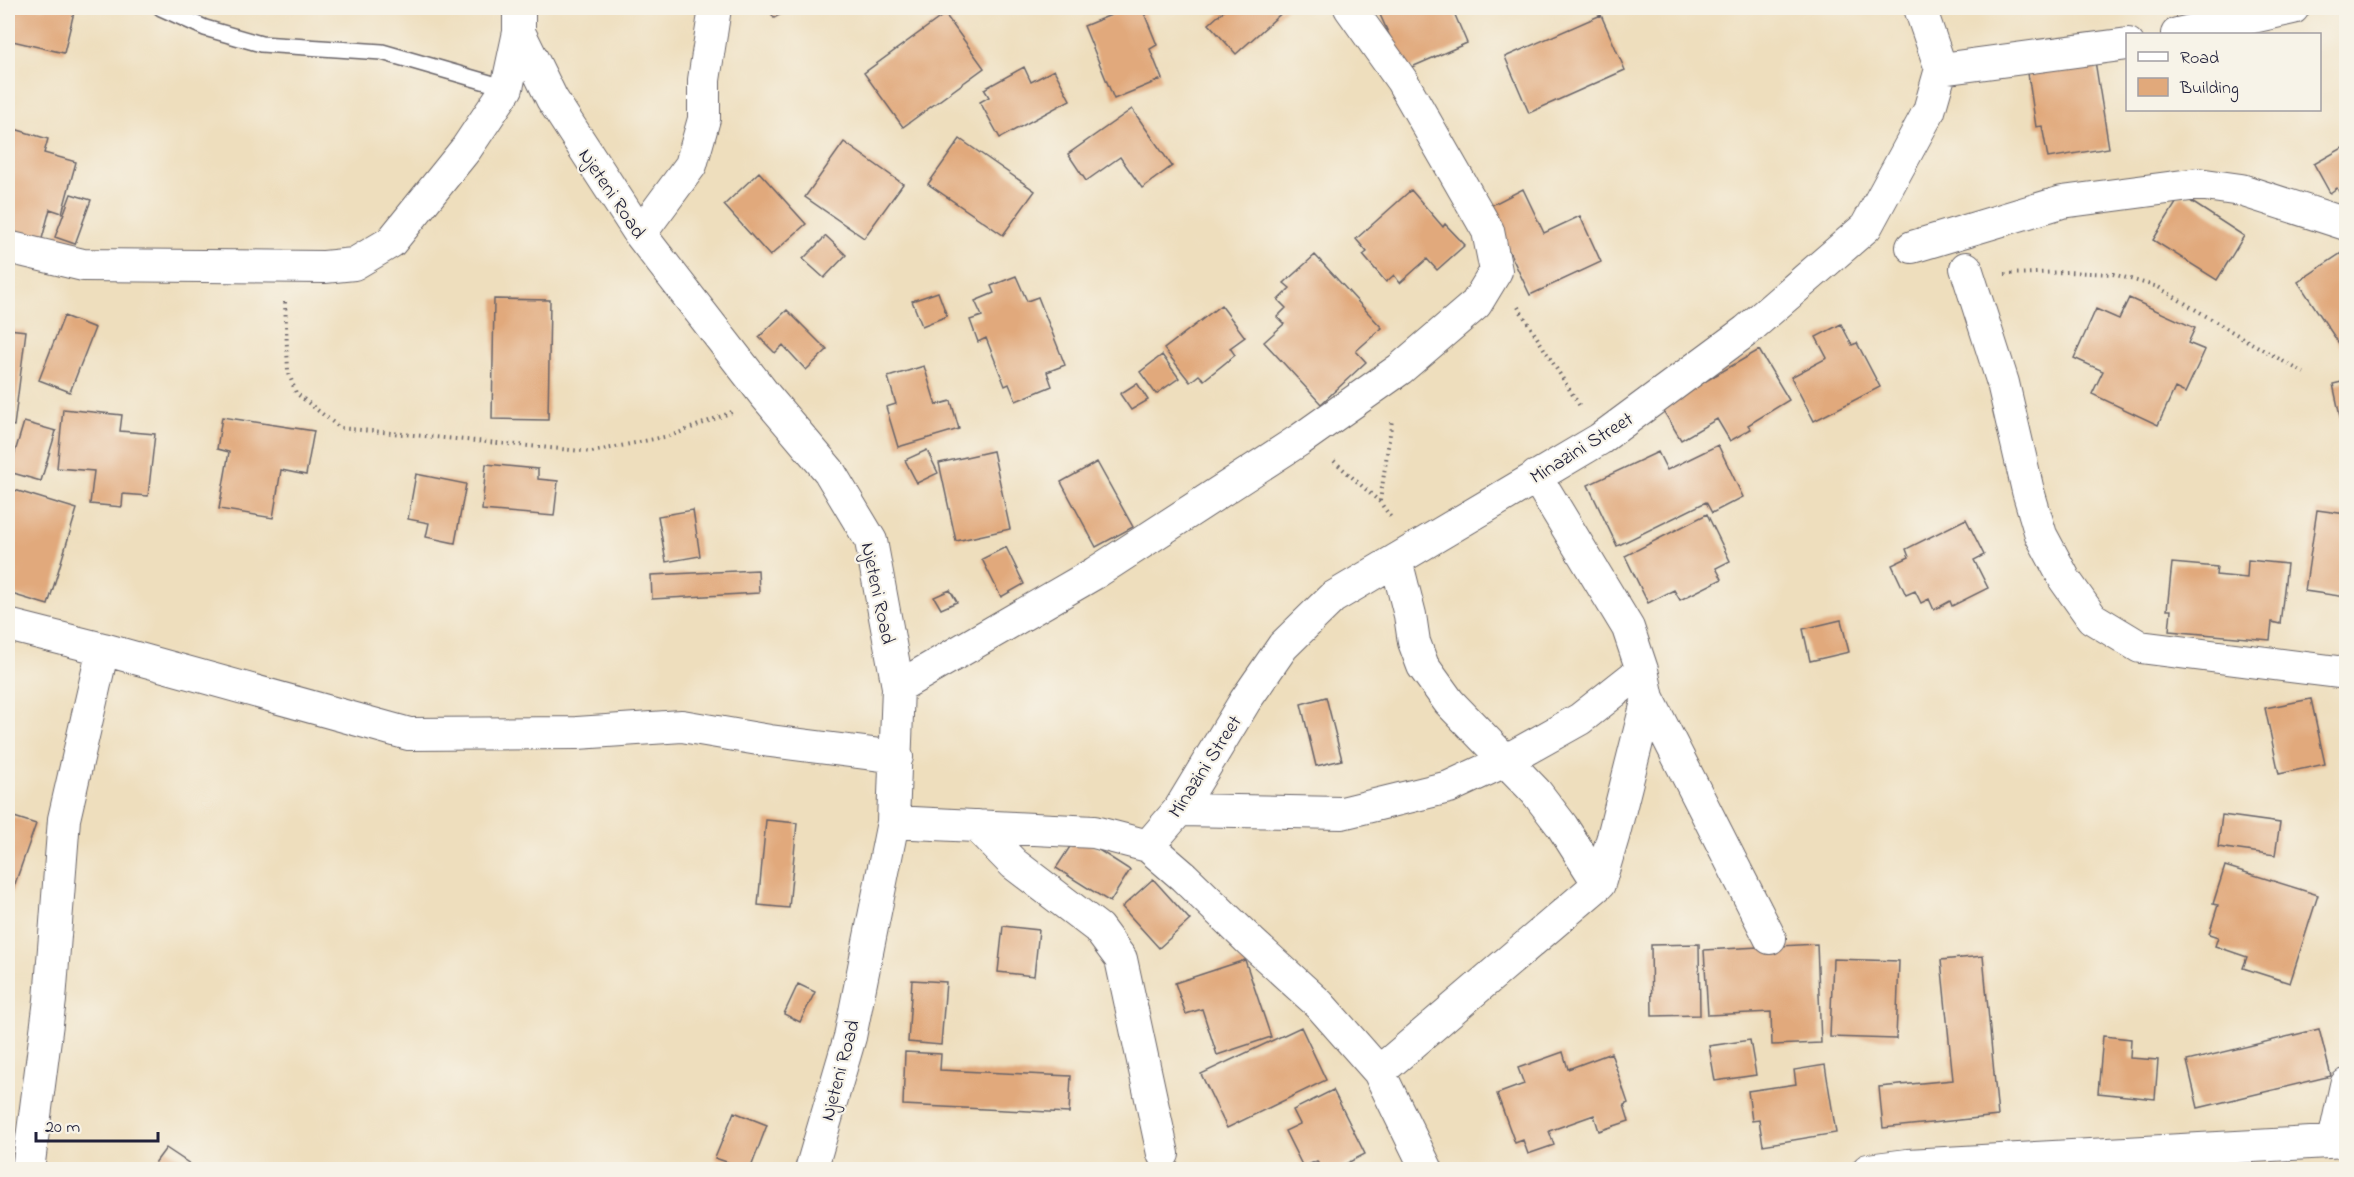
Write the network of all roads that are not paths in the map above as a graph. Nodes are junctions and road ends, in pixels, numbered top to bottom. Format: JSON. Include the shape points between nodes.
{"nodes":[{"id":1,"x":161,"y":8,"type":"edge"},
{"id":2,"x":715,"y":8,"type":"edge"},
{"id":3,"x":1350,"y":8,"type":"edge"},
{"id":4,"x":1920,"y":8,"type":"edge"},
{"id":5,"x":2293,"y":8,"type":"edge"},
{"id":6,"x":519,"y":20,"type":"edge"},
{"id":7,"x":2181,"y":33,"type":"edge"},
{"id":8,"x":2126,"y":44,"type":"edge"},
{"id":9,"x":1941,"y":69,"type":"junction"},
{"id":10,"x":507,"y":88,"type":"junction"},
{"id":11,"x":2346,"y":224,"type":"edge"},
{"id":12,"x":640,"y":234,"type":"junction"},
{"id":13,"x":8,"y":247,"type":"edge"},
{"id":14,"x":1912,"y":247,"type":"dead end"},
{"id":15,"x":1966,"y":268,"type":"road end"},
{"id":16,"x":1536,"y":476,"type":"junction"},
{"id":17,"x":1404,"y":555,"type":"junction"},
{"id":18,"x":8,"y":625,"type":"edge"},
{"id":19,"x":103,"y":649,"type":"junction"},
{"id":20,"x":2346,"y":673,"type":"edge"},
{"id":21,"x":1645,"y":684,"type":"junction"},
{"id":22,"x":898,"y":687,"type":"junction"},
{"id":23,"x":897,"y":757,"type":"junction"},
{"id":24,"x":1505,"y":761,"type":"junction"},
{"id":25,"x":1179,"y":810,"type":"junction"},
{"id":26,"x":893,"y":822,"type":"junction"},
{"id":27,"x":977,"y":826,"type":"junction"},
{"id":28,"x":1148,"y":846,"type":"junction"},
{"id":29,"x":1599,"y":884,"type":"junction"},
{"id":30,"x":1770,"y":938,"type":"dead end"},
{"id":31,"x":1379,"y":1072,"type":"junction"},
{"id":32,"x":2346,"y":1085,"type":"edge"},
{"id":33,"x":2340,"y":1141,"type":"edge"},
{"id":34,"x":1163,"y":1154,"type":"dead end"},
{"id":35,"x":1911,"y":1167,"type":"edge"},
{"id":36,"x":28,"y":1170,"type":"edge"},
{"id":37,"x":811,"y":1170,"type":"edge"},
{"id":38,"x":1427,"y":1170,"type":"edge"},
{"id":39,"x":1868,"y":1170,"type":"edge"}],
"edges":[{"from":1,"to":10,"type":"lane","via":[[205,28],[261,44],[382,52]]},
{"from":2,"to":12,"type":"street","via":[[704,80],[704,120],[691,165]]},
{"from":3,"to":22,"type":"street","via":[[1402,81],[1488,231],[1496,271],[1476,304],[1400,369],[1301,439],[1095,573]]},
{"from":4,"to":9,"type":"street"},
{"from":5,"to":7,"type":"street"},
{"from":6,"to":10,"type":"street"},
{"from":6,"to":12,"type":"street","name":"Njeteni Road","via":[[552,99]]},
{"from":8,"to":9,"type":"street"},
{"from":9,"to":16,"type":"street","name":"Minazini Street","via":[[1929,111],[1866,227],[1746,331],[1600,438]]},
{"from":10,"to":13,"type":"street","via":[[466,148],[391,242],[354,264],[83,265]]},
{"from":11,"to":14,"type":"street","via":[[2241,190],[2198,184],[2062,202]]},
{"from":12,"to":22,"type":"street","name":"Njeteni Road","via":[[829,471],[871,542]]},
{"from":15,"to":20,"type":"street","via":[[2002,384],[2041,535],[2065,580],[2092,618],[2140,647]]},
{"from":16,"to":17,"type":"street","name":"Minazini Street"},
{"from":16,"to":21,"type":"street","via":[[1628,628]]},
{"from":17,"to":24,"type":"street","via":[[1414,642],[1423,666],[1449,702]]},
{"from":17,"to":25,"type":"street","name":"Minazini Street","via":[[1332,598],[1283,646]]},
{"from":18,"to":19,"type":"street"},
{"from":19,"to":23,"type":"street","via":[[410,734],[577,733],[682,726]]},
{"from":19,"to":36,"type":"street","via":[[64,819],[50,1000]]},
{"from":21,"to":24,"type":"street"},
{"from":21,"to":29,"type":"street"},
{"from":21,"to":30,"type":"street"},
{"from":22,"to":23,"type":"street","name":"Njeteni Road"},
{"from":23,"to":26,"type":"street","name":"Njeteni Road"},
{"from":24,"to":25,"type":"street","via":[[1449,787],[1342,813]]},
{"from":24,"to":29,"type":"street","via":[[1556,818]]},
{"from":25,"to":28,"type":"street","name":"Minazini Street"},
{"from":26,"to":27,"type":"street"},
{"from":26,"to":37,"type":"street","name":"Njeteni Road","via":[[850,1037]]},
{"from":27,"to":28,"type":"street","via":[[1094,832]]},
{"from":27,"to":34,"type":"street","via":[[1014,864],[1098,928],[1121,958]]},
{"from":28,"to":31,"type":"street","via":[[1319,1004]]},
{"from":29,"to":31,"type":"street"},
{"from":31,"to":38,"type":"street"},
{"from":32,"to":33,"type":"street"},
{"from":33,"to":35,"type":"street"},
{"from":35,"to":39,"type":"street"}]}
